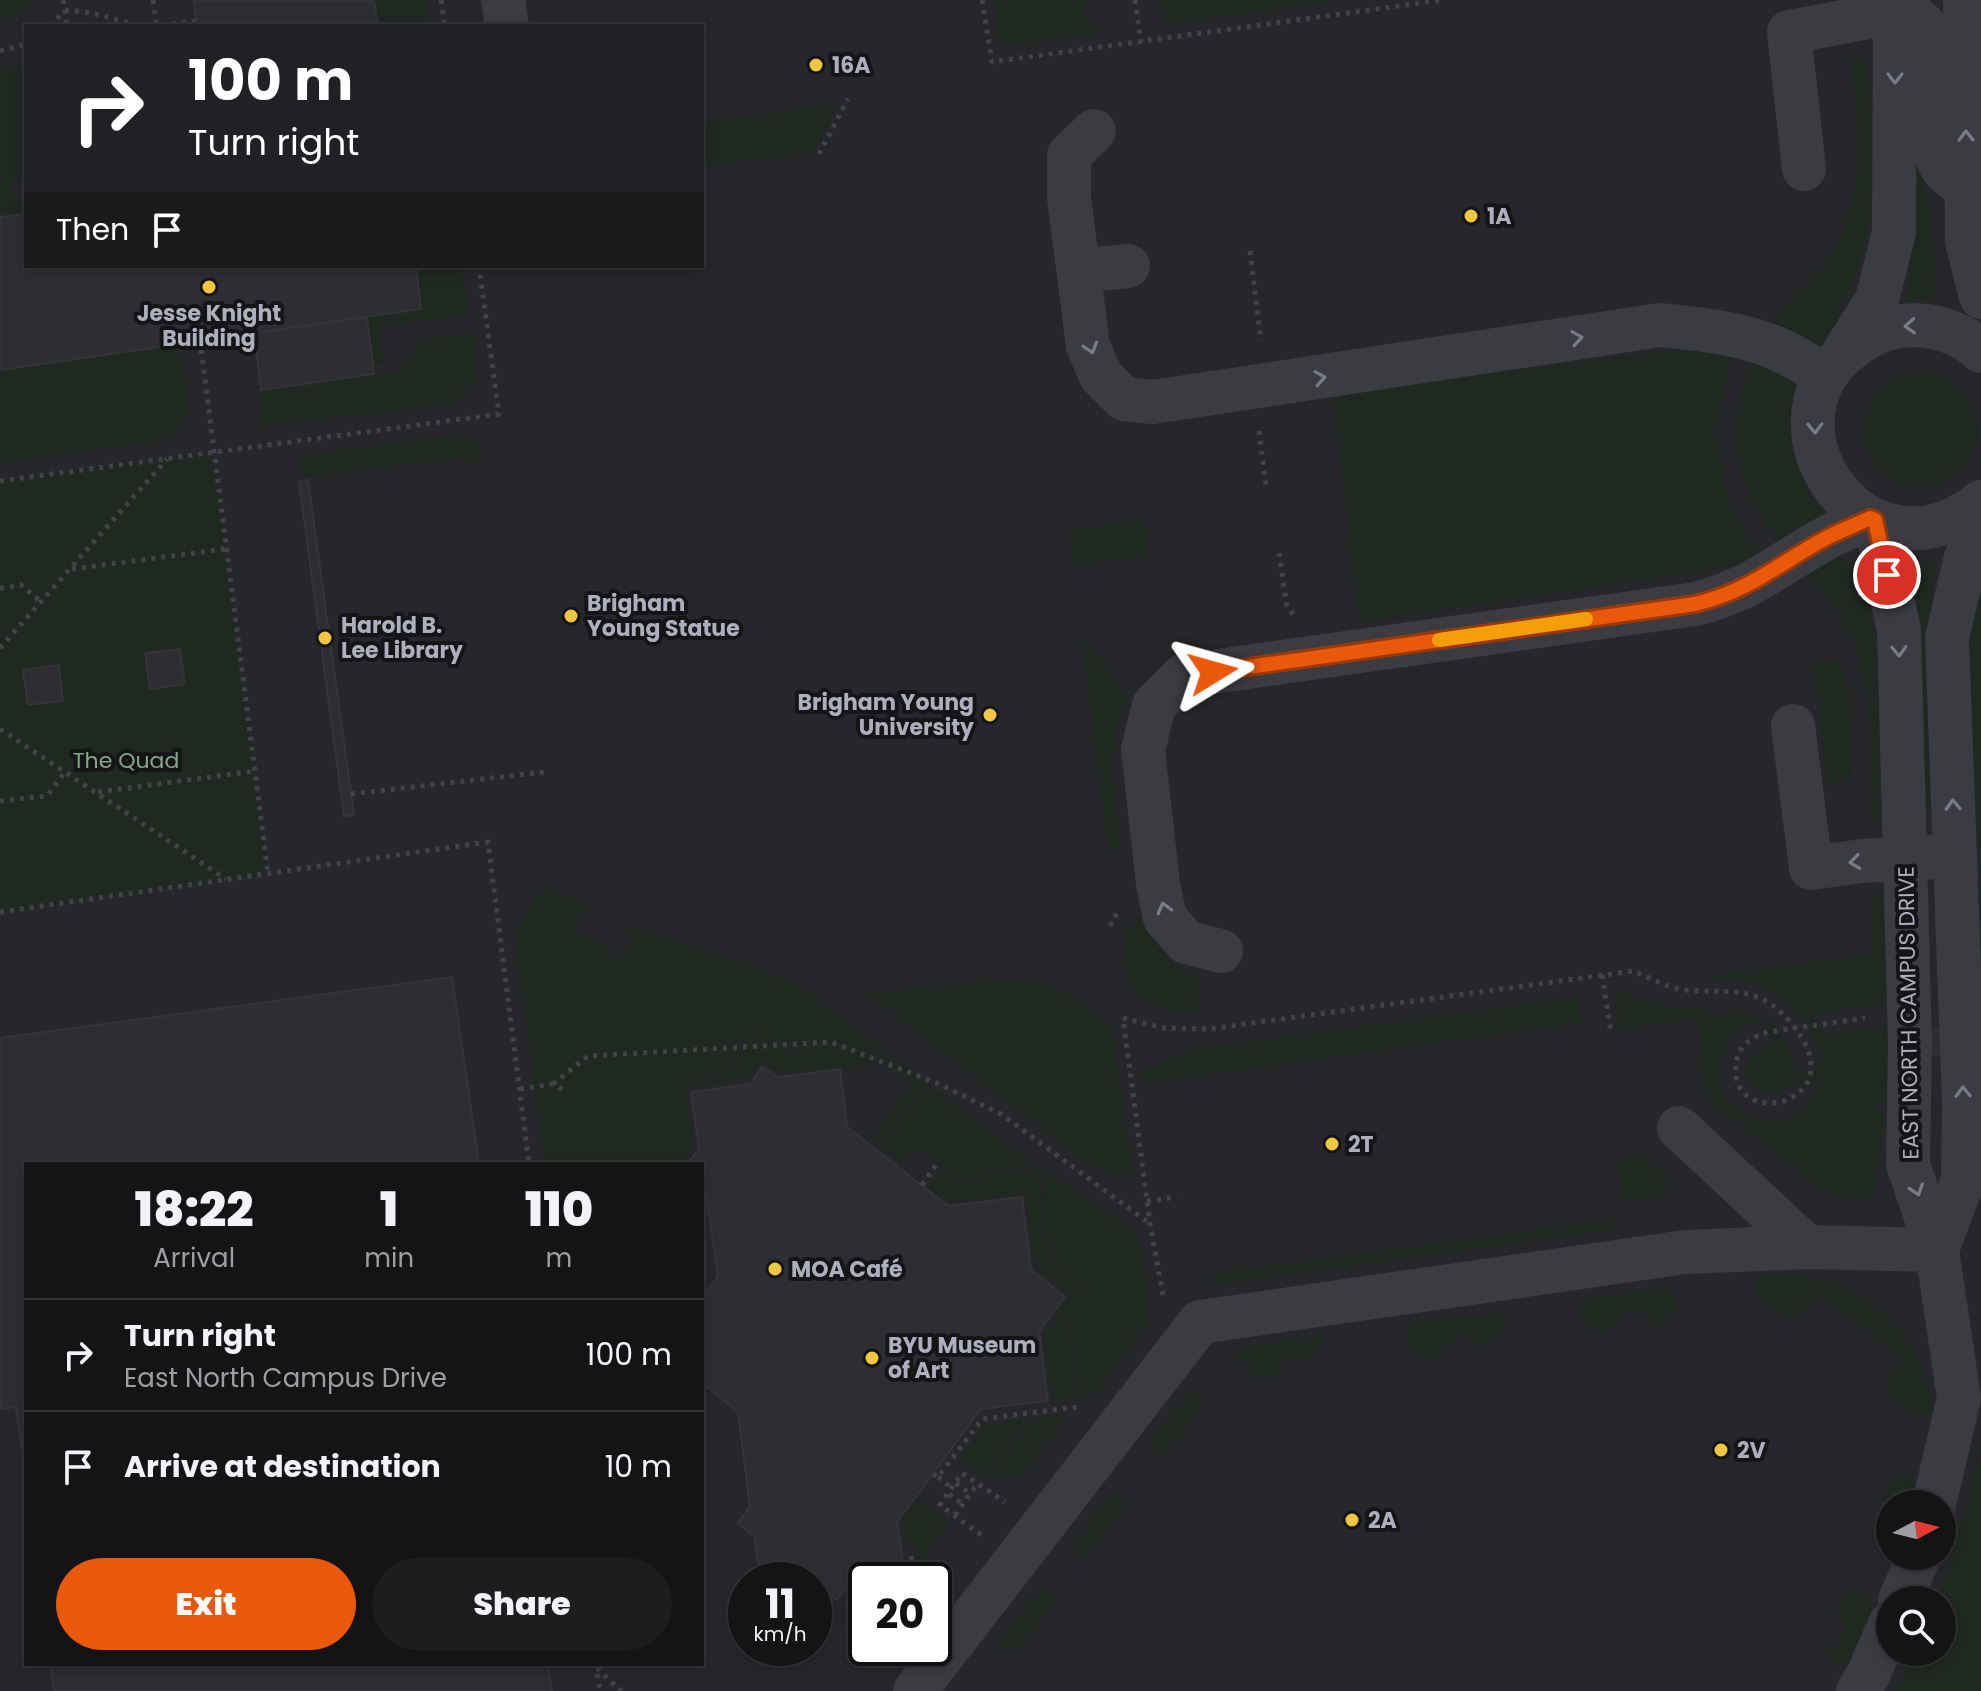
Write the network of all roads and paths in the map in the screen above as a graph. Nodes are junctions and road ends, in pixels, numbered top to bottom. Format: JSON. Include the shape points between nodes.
{"nodes":[{"id":1,"x":63,"y":0,"type":"edge"},
{"id":2,"x":153,"y":0,"type":"edge"},
{"id":3,"x":441,"y":0,"type":"edge"},
{"id":4,"x":503,"y":0,"type":"edge"},
{"id":5,"x":982,"y":0,"type":"edge"},
{"id":6,"x":1135,"y":0,"type":"edge"},
{"id":7,"x":1442,"y":0,"type":"edge"},
{"id":8,"x":1965,"y":0,"type":"edge"},
{"id":9,"x":1896,"y":6,"type":"edge"},
{"id":10,"x":65,"y":10,"type":"junction"},
{"id":11,"x":196,"y":21,"type":"dead end"},
{"id":12,"x":52,"y":24,"type":"edge"},
{"id":13,"x":67,"y":24,"type":"edge"},
{"id":14,"x":133,"y":24,"type":"edge"},
{"id":15,"x":155,"y":24,"type":"edge"},
{"id":16,"x":171,"y":24,"type":"edge"},
{"id":17,"x":445,"y":24,"type":"edge"},
{"id":18,"x":507,"y":24,"type":"edge"},
{"id":19,"x":1141,"y":42,"type":"junction"},
{"id":20,"x":24,"y":45,"type":"edge"},
{"id":21,"x":0,"y":51,"type":"edge"},
{"id":22,"x":848,"y":99,"type":"dead end"},
{"id":23,"x":1094,"y":131,"type":"dead end"},
{"id":24,"x":819,"y":154,"type":"dead end"},
{"id":25,"x":1804,"y":169,"type":"dead end"},
{"id":26,"x":1967,"y":189,"type":"junction"},
{"id":27,"x":1250,"y":251,"type":"dead end"},
{"id":28,"x":1128,"y":266,"type":"dead end"},
{"id":29,"x":479,"y":268,"type":"edge"},
{"id":30,"x":1079,"y":271,"type":"junction"},
{"id":31,"x":1981,"y":297,"type":"edge"},
{"id":32,"x":200,"y":340,"type":"dead end"},
{"id":33,"x":1261,"y":343,"type":"dead end"},
{"id":34,"x":1981,"y":351,"type":"edge"},
{"id":35,"x":1833,"y":367,"type":"junction"},
{"id":36,"x":1258,"y":422,"type":"dead end"},
{"id":37,"x":213,"y":453,"type":"junction"},
{"id":38,"x":168,"y":459,"type":"junction"},
{"id":39,"x":0,"y":481,"type":"edge"},
{"id":40,"x":1266,"y":485,"type":"dead end"},
{"id":41,"x":1981,"y":502,"type":"edge"},
{"id":42,"x":1872,"y":519,"type":"junction"},
{"id":43,"x":1981,"y":526,"type":"edge"},
{"id":44,"x":225,"y":549,"type":"junction"},
{"id":45,"x":1279,"y":553,"type":"dead end"},
{"id":46,"x":71,"y":569,"type":"junction"},
{"id":47,"x":0,"y":588,"type":"edge"},
{"id":48,"x":41,"y":602,"type":"junction"},
{"id":49,"x":1303,"y":623,"type":"dead end"},
{"id":50,"x":0,"y":648,"type":"edge"},
{"id":51,"x":1793,"y":726,"type":"dead end"},
{"id":52,"x":0,"y":729,"type":"edge"},
{"id":53,"x":255,"y":771,"type":"junction"},
{"id":54,"x":65,"y":772,"type":"junction"},
{"id":55,"x":545,"y":772,"type":"dead end"},
{"id":56,"x":97,"y":793,"type":"junction"},
{"id":57,"x":351,"y":794,"type":"dead end"},
{"id":58,"x":0,"y":801,"type":"edge"},
{"id":59,"x":1954,"y":857,"type":"junction"},
{"id":60,"x":1906,"y":859,"type":"junction"},
{"id":61,"x":268,"y":874,"type":"junction"},
{"id":62,"x":227,"y":879,"type":"junction"},
{"id":63,"x":0,"y":912,"type":"edge"},
{"id":64,"x":1221,"y":951,"type":"dead end"},
{"id":65,"x":1602,"y":975,"type":"junction"},
{"id":66,"x":1611,"y":1032,"type":"dead end"},
{"id":67,"x":1768,"y":1032,"type":"dead end"},
{"id":68,"x":553,"y":1084,"type":"junction"},
{"id":69,"x":520,"y":1089,"type":"junction"},
{"id":70,"x":565,"y":1091,"type":"dead end"},
{"id":71,"x":1679,"y":1128,"type":"dead end"},
{"id":72,"x":529,"y":1162,"type":"edge"},
{"id":73,"x":936,"y":1165,"type":"dead end"},
{"id":74,"x":922,"y":1185,"type":"dead end"},
{"id":75,"x":1177,"y":1197,"type":"dead end"},
{"id":76,"x":1147,"y":1201,"type":"junction"},
{"id":77,"x":1150,"y":1224,"type":"junction"},
{"id":78,"x":1807,"y":1247,"type":"junction"},
{"id":79,"x":1937,"y":1250,"type":"junction"},
{"id":80,"x":1164,"y":1299,"type":"dead end"},
{"id":81,"x":1082,"y":1406,"type":"dead end"},
{"id":82,"x":978,"y":1483,"type":"junction"},
{"id":83,"x":952,"y":1488,"type":"junction"},
{"id":84,"x":1937,"y":1490,"type":"edge"},
{"id":85,"x":970,"y":1494,"type":"junction"},
{"id":86,"x":962,"y":1504,"type":"junction"},
{"id":87,"x":1015,"y":1510,"type":"dead end"},
{"id":88,"x":955,"y":1515,"type":"junction"},
{"id":89,"x":991,"y":1543,"type":"dead end"},
{"id":90,"x":911,"y":1556,"type":"dead end"},
{"id":91,"x":912,"y":1562,"type":"edge"},
{"id":92,"x":1876,"y":1656,"type":"edge"},
{"id":93,"x":596,"y":1666,"type":"edge"},
{"id":94,"x":600,"y":1691,"type":"edge"},
{"id":95,"x":621,"y":1691,"type":"edge"},
{"id":96,"x":915,"y":1691,"type":"edge"},
{"id":97,"x":1858,"y":1691,"type":"edge"}],
"edges":[{"from":1,"to":10,"type":"path"},
{"from":2,"to":15,"type":"path"},
{"from":3,"to":17,"type":"path"},
{"from":4,"to":18,"type":"street"},
{"from":5,"to":19,"type":"path","via":[[992,62]]},
{"from":6,"to":19,"type":"path"},
{"from":7,"to":19,"type":"path"},
{"from":26,"to":8,"type":"street","one_way":true},
{"from":9,"to":25,"type":"street","via":[[1789,32]]},
{"from":9,"to":26,"type":"street","via":[[1925,26],[1932,138],[1942,168]]},
{"from":9,"to":35,"type":"street","one_way":true,"via":[[1894,232],[1877,300]]},
{"from":10,"to":12,"type":"path"},
{"from":10,"to":13,"type":"path"},
{"from":10,"to":14,"type":"path"},
{"from":11,"to":16,"type":"path"},
{"from":20,"to":21,"type":"path"},
{"from":22,"to":24,"type":"path"},
{"from":23,"to":30,"type":"street","via":[[1069,155]]},
{"from":26,"to":31,"type":"street","via":[[1967,241]]},
{"from":27,"to":33,"type":"path"},
{"from":28,"to":30,"type":"street"},
{"from":29,"to":37,"type":"path","via":[[499,414]]},
{"from":30,"to":35,"type":"street","one_way":true,"via":[[1088,346],[1101,376],[1124,399],[1153,402],[1211,394],[1660,325],[1733,332]]},
{"from":32,"to":37,"type":"path"},
{"from":34,"to":35,"type":"street","one_way":true,"via":[[1948,330],[1890,328],[1863,338]]},
{"from":35,"to":42,"type":"street","one_way":true,"via":[[1816,403],[1818,457],[1829,482]]},
{"from":36,"to":40,"type":"path"},
{"from":37,"to":38,"type":"path"},
{"from":37,"to":44,"type":"path"},
{"from":38,"to":39,"type":"path"},
{"from":38,"to":46,"type":"path"},
{"from":41,"to":42,"type":"street","via":[[1943,524],[1919,528]]},
{"from":42,"to":60,"type":"street","name":"EAST NORTH CAMPUS DRIVE","one_way":true,"via":[[1899,630]]},
{"from":64,"to":42,"type":"street","one_way":true,"via":[[1186,942],[1165,918],[1158,884],[1143,750],[1154,705],[1183,676],[1722,598],[1828,537]]},
{"from":59,"to":43,"type":"street","one_way":true,"via":[[1947,638],[1966,557]]},
{"from":44,"to":46,"type":"path"},
{"from":44,"to":53,"type":"path"},
{"from":45,"to":49,"type":"path","via":[[1287,607]]},
{"from":46,"to":48,"type":"path"},
{"from":47,"to":48,"type":"path","via":[[21,585]]},
{"from":48,"to":50,"type":"path"},
{"from":60,"to":51,"type":"street","one_way":true,"via":[[1811,868]]},
{"from":52,"to":54,"type":"path"},
{"from":53,"to":56,"type":"path"},
{"from":53,"to":61,"type":"path"},
{"from":54,"to":56,"type":"path"},
{"from":54,"to":58,"type":"path","via":[[47,796]]},
{"from":55,"to":57,"type":"path"},
{"from":56,"to":62,"type":"path"},
{"from":59,"to":60,"type":"street"},
{"from":79,"to":59,"type":"street","one_way":true,"via":[[1963,1180]]},
{"from":60,"to":79,"type":"street","name":"EAST NORTH CAMPUS DRIVE","one_way":true,"via":[[1908,1164]]},
{"from":61,"to":62,"type":"path"},
{"from":61,"to":69,"type":"path","via":[[488,842]]},
{"from":62,"to":63,"type":"path"},
{"from":65,"to":66,"type":"path"},
{"from":65,"to":67,"type":"path","via":[[1633,971],[1676,989],[1736,990],[1772,1004],[1792,1024],[1810,1056],[1808,1081],[1787,1102],[1752,1099],[1735,1073],[1744,1045]]},
{"from":65,"to":76,"type":"path","via":[[1209,1029],[1164,1028],[1123,1018]]},
{"from":68,"to":69,"type":"path"},
{"from":68,"to":70,"type":"path"},
{"from":68,"to":77,"type":"path","via":[[588,1056],[831,1042],[1001,1114]]},
{"from":69,"to":72,"type":"path"},
{"from":71,"to":78,"type":"street"},
{"from":73,"to":74,"type":"path"},
{"from":75,"to":76,"type":"path"},
{"from":76,"to":77,"type":"path"},
{"from":77,"to":80,"type":"path"},
{"from":78,"to":79,"type":"street"},
{"from":78,"to":96,"type":"street","via":[[1685,1252],[1200,1322]]},
{"from":79,"to":84,"type":"street","name":"EAST NORTH CAMPUS DRIVE","via":[[1959,1398]]},
{"from":81,"to":83,"type":"path","via":[[982,1419],[936,1476]]},
{"from":82,"to":83,"type":"path","via":[[962,1473]]},
{"from":82,"to":85,"type":"path"},
{"from":82,"to":87,"type":"path"},
{"from":83,"to":85,"type":"path"},
{"from":83,"to":86,"type":"path"},
{"from":83,"to":88,"type":"path","via":[[940,1505]]},
{"from":85,"to":86,"type":"path"},
{"from":86,"to":88,"type":"path"},
{"from":88,"to":89,"type":"path"},
{"from":90,"to":91,"type":"path"},
{"from":92,"to":97,"type":"street"},
{"from":93,"to":94,"type":"path"},
{"from":93,"to":95,"type":"path"}]}
